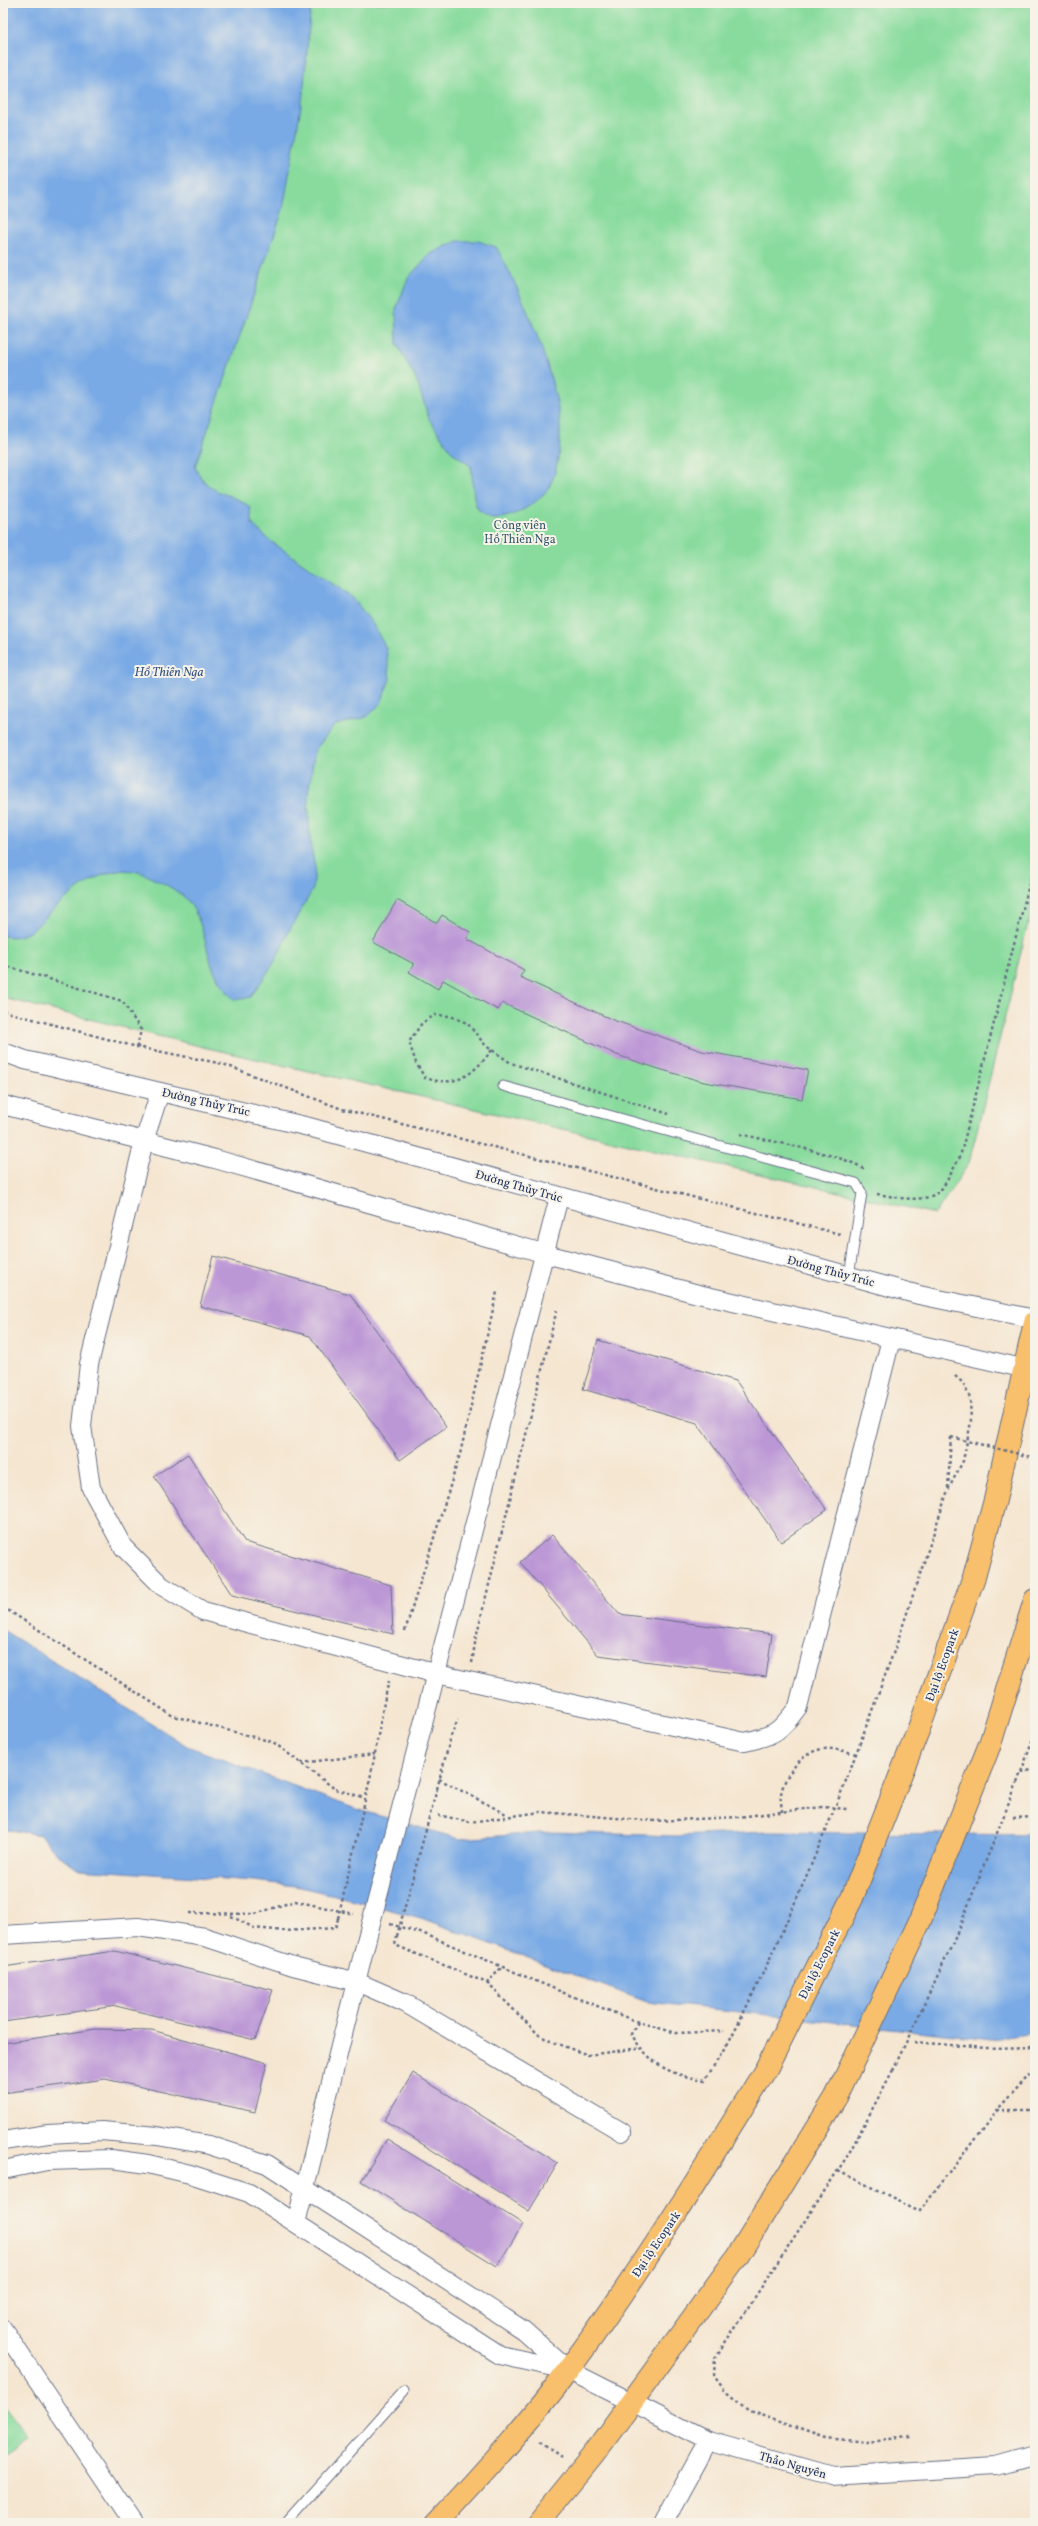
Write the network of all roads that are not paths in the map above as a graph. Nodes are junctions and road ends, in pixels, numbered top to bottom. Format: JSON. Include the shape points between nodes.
{"nodes":[{"id":1,"x":3,"y":1052,"type":"edge"},
{"id":2,"x":503,"y":1086,"type":"dead end"},
{"id":3,"x":160,"y":1092,"type":"junction"},
{"id":4,"x":3,"y":1106,"type":"edge"},
{"id":5,"x":144,"y":1141,"type":"junction"},
{"id":6,"x":559,"y":1197,"type":"junction"},
{"id":7,"x":546,"y":1254,"type":"junction"},
{"id":8,"x":848,"y":1276,"type":"junction"},
{"id":9,"x":1035,"y":1319,"type":"edge"},
{"id":10,"x":1035,"y":1322,"type":"edge"},
{"id":11,"x":891,"y":1339,"type":"junction"},
{"id":12,"x":1030,"y":1370,"type":"edge"},
{"id":13,"x":1035,"y":1600,"type":"edge"},
{"id":14,"x":437,"y":1674,"type":"junction"},
{"id":15,"x":3,"y":1935,"type":"edge"},
{"id":16,"x":357,"y":1982,"type":"junction"},
{"id":17,"x":622,"y":2132,"type":"dead end"},
{"id":18,"x":3,"y":2141,"type":"edge"},
{"id":19,"x":3,"y":2170,"type":"edge"},
{"id":20,"x":304,"y":2188,"type":"junction"},
{"id":21,"x":296,"y":2223,"type":"junction"},
{"id":22,"x":3,"y":2329,"type":"edge"},
{"id":23,"x":568,"y":2370,"type":"junction"},
{"id":24,"x":404,"y":2391,"type":"dead end"},
{"id":25,"x":632,"y":2403,"type":"junction"},
{"id":26,"x":708,"y":2442,"type":"junction"},
{"id":27,"x":1035,"y":2455,"type":"edge"},
{"id":28,"x":134,"y":2523,"type":"edge"},
{"id":29,"x":286,"y":2523,"type":"edge"},
{"id":30,"x":437,"y":2523,"type":"edge"},
{"id":31,"x":538,"y":2523,"type":"edge"},
{"id":32,"x":663,"y":2523,"type":"edge"}],
"edges":[{"from":1,"to":3,"type":"street","name":"Đường Thủy Trúc","via":[[25,1060]]},
{"from":2,"to":8,"type":"lane","via":[[856,1183],[862,1193]]},
{"from":3,"to":5,"type":"street"},
{"from":3,"to":6,"type":"street","name":"Đường Thủy Trúc","via":[[309,1127]]},
{"from":4,"to":5,"type":"street"},
{"from":5,"to":7,"type":"street"},
{"from":5,"to":14,"type":"street","via":[[89,1364],[82,1426],[91,1488],[123,1547],[162,1586],[203,1611]]},
{"from":6,"to":7,"type":"street"},
{"from":6,"to":8,"type":"street","name":"Đường Thủy Trúc"},
{"from":7,"to":11,"type":"street","via":[[698,1294]]},
{"from":7,"to":14,"type":"street"},
{"from":8,"to":9,"type":"street","name":"Đường Thủy Trúc","via":[[919,1296]]},
{"from":10,"to":12,"type":"highway","name":"Đại lộ Ecopark"},
{"from":11,"to":12,"type":"street"},
{"from":11,"to":14,"type":"street","via":[[798,1707],[771,1736],[745,1742]]},
{"from":12,"to":23,"type":"highway","name":"Đại lộ Ecopark","bridge":true,"via":[[974,1577],[921,1723],[852,1898],[766,2069],[675,2217]]},
{"from":13,"to":25,"type":"highway","bridge":true,"via":[[990,1744],[919,1923],[836,2097],[737,2257]]},
{"from":14,"to":16,"type":"street","bridge":true},
{"from":15,"to":16,"type":"street","via":[[138,1927],[206,1937],[292,1966]]},
{"from":16,"to":17,"type":"street","via":[[405,2003]]},
{"from":16,"to":20,"type":"street"},
{"from":18,"to":20,"type":"street","via":[[48,2134],[102,2131],[158,2136],[210,2145],[267,2164]]},
{"from":19,"to":21,"type":"street","via":[[47,2161],[111,2159],[148,2164],[249,2193]]},
{"from":20,"to":21,"type":"street"},
{"from":20,"to":23,"type":"street","via":[[523,2330]]},
{"from":21,"to":23,"type":"street","via":[[500,2355]]},
{"from":22,"to":28,"type":"street"},
{"from":23,"to":25,"type":"street","name":"Thảo Nguyên"},
{"from":23,"to":30,"type":"highway","name":"Đại lộ Ecopark","via":[[471,2487]]},
{"from":24,"to":29,"type":"lane"},
{"from":25,"to":26,"type":"street","name":"Thảo Nguyên"},
{"from":25,"to":31,"type":"highway"},
{"from":26,"to":27,"type":"street","name":"Thảo Nguyên","via":[[832,2476],[996,2466]]},
{"from":26,"to":32,"type":"street"}]}
